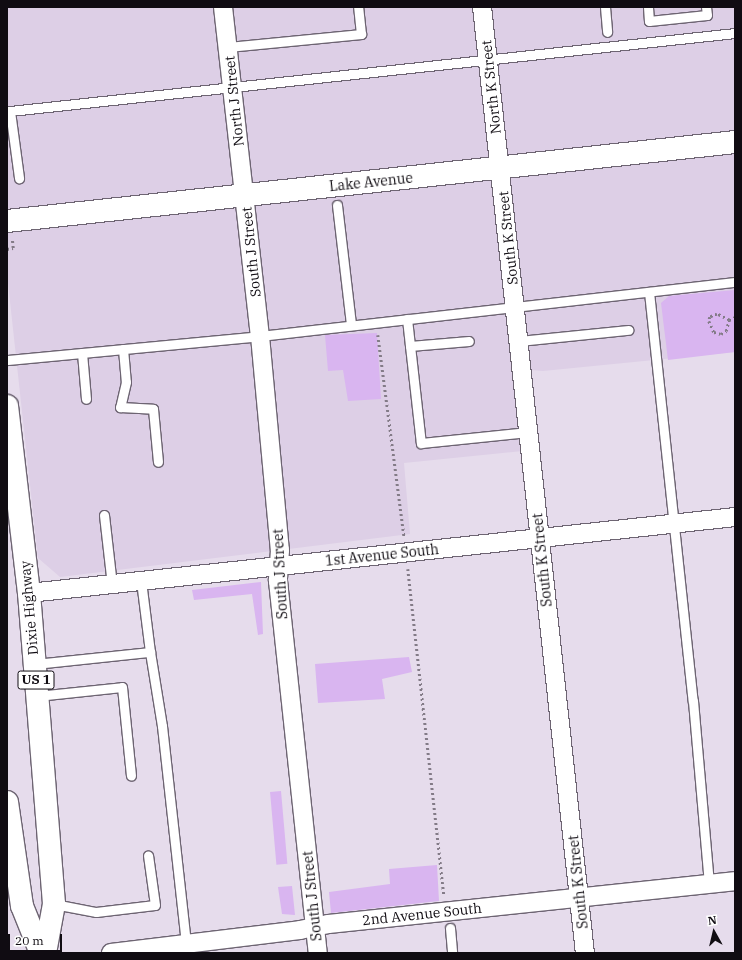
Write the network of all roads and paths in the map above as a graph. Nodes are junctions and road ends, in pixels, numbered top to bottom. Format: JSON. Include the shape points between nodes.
{"nodes":[{"id":1,"x":223,"y":7,"type":"edge"},
{"id":2,"x":358,"y":7,"type":"edge"},
{"id":3,"x":482,"y":7,"type":"edge"},
{"id":4,"x":605,"y":7,"type":"edge"},
{"id":5,"x":648,"y":7,"type":"edge"},
{"id":6,"x":706,"y":7,"type":"edge"},
{"id":7,"x":607,"y":32,"type":"dead end"},
{"id":8,"x":735,"y":33,"type":"edge"},
{"id":9,"x":228,"y":47,"type":"junction"},
{"id":10,"x":488,"y":60,"type":"junction"},
{"id":11,"x":232,"y":86,"type":"junction"},
{"id":12,"x":9,"y":111,"type":"edge"},
{"id":13,"x":735,"y":142,"type":"edge"},
{"id":14,"x":500,"y":168,"type":"junction"},
{"id":15,"x":19,"y":178,"type":"dead end"},
{"id":16,"x":244,"y":196,"type":"junction"},
{"id":17,"x":337,"y":205,"type":"dead end"},
{"id":18,"x":7,"y":221,"type":"edge"},
{"id":19,"x":735,"y":282,"type":"edge"},
{"id":20,"x":649,"y":292,"type":"junction"},
{"id":21,"x":515,"y":307,"type":"junction"},
{"id":22,"x":735,"y":317,"type":"edge"},
{"id":23,"x":407,"y":319,"type":"junction"},
{"id":24,"x":729,"y":320,"type":"junction"},
{"id":25,"x":376,"y":323,"type":"junction"},
{"id":26,"x":350,"y":325,"type":"junction"},
{"id":27,"x":628,"y":330,"type":"dead end"},
{"id":28,"x":260,"y":336,"type":"junction"},
{"id":29,"x":469,"y":341,"type":"dead end"},
{"id":30,"x":519,"y":341,"type":"junction"},
{"id":31,"x":410,"y":346,"type":"junction"},
{"id":32,"x":123,"y":349,"type":"junction"},
{"id":33,"x":82,"y":353,"type":"junction"},
{"id":34,"x":7,"y":360,"type":"edge"},
{"id":35,"x":86,"y":399,"type":"dead end"},
{"id":36,"x":7,"y":406,"type":"edge"},
{"id":37,"x":528,"y":432,"type":"junction"},
{"id":38,"x":158,"y":462,"type":"dead end"},
{"id":39,"x":104,"y":515,"type":"dead end"},
{"id":40,"x":735,"y":517,"type":"edge"},
{"id":41,"x":674,"y":524,"type":"junction"},
{"id":42,"x":540,"y":538,"type":"junction"},
{"id":43,"x":406,"y":553,"type":"junction"},
{"id":44,"x":278,"y":566,"type":"junction"},
{"id":45,"x":141,"y":581,"type":"junction"},
{"id":46,"x":112,"y":584,"type":"junction"},
{"id":47,"x":29,"y":593,"type":"junction"},
{"id":48,"x":150,"y":652,"type":"junction"},
{"id":49,"x":34,"y":664,"type":"junction"},
{"id":50,"x":37,"y":696,"type":"junction"},
{"id":51,"x":131,"y":776,"type":"dead end"},
{"id":52,"x":7,"y":802,"type":"edge"},
{"id":53,"x":148,"y":855,"type":"dead end"},
{"id":54,"x":735,"y":881,"type":"edge"},
{"id":55,"x":709,"y":883,"type":"junction"},
{"id":56,"x":579,"y":898,"type":"junction"},
{"id":57,"x":444,"y":900,"type":"dead end"},
{"id":58,"x":54,"y":904,"type":"junction"},
{"id":59,"x":314,"y":928,"type":"junction"},
{"id":60,"x":450,"y":928,"type":"dead end"},
{"id":61,"x":184,"y":948,"type":"edge"},
{"id":62,"x":148,"y":951,"type":"edge"},
{"id":63,"x":41,"y":953,"type":"edge"},
{"id":64,"x":45,"y":953,"type":"edge"},
{"id":65,"x":111,"y":953,"type":"edge"},
{"id":66,"x":318,"y":953,"type":"edge"},
{"id":67,"x":452,"y":953,"type":"edge"},
{"id":68,"x":585,"y":953,"type":"edge"}],
"edges":[{"from":1,"to":9,"type":"street","name":"North J Street"},
{"from":2,"to":9,"type":"lane","via":[[361,34]]},
{"from":3,"to":10,"type":"street","name":"North K Street"},
{"from":4,"to":7,"type":"lane"},
{"from":5,"to":6,"type":"lane","via":[[649,21],[707,15]]},
{"from":8,"to":10,"type":"lane"},
{"from":9,"to":11,"type":"street","name":"North J Street"},
{"from":10,"to":11,"type":"lane"},
{"from":10,"to":14,"type":"street","name":"North K Street"},
{"from":11,"to":12,"type":"lane"},
{"from":11,"to":16,"type":"street","name":"North J Street"},
{"from":12,"to":15,"type":"lane"},
{"from":13,"to":14,"type":"main road","name":"Lake Avenue"},
{"from":14,"to":16,"type":"main road","name":"Lake Avenue"},
{"from":14,"to":21,"type":"street","name":"South K Street"},
{"from":16,"to":18,"type":"main road","name":"Lake Avenue"},
{"from":16,"to":28,"type":"street","name":"South J Street"},
{"from":17,"to":26,"type":"lane"},
{"from":19,"to":20,"type":"lane"},
{"from":20,"to":21,"type":"lane"},
{"from":20,"to":41,"type":"lane"},
{"from":21,"to":23,"type":"lane"},
{"from":21,"to":30,"type":"street","name":"South K Street"},
{"from":22,"to":24,"type":"path"},
{"from":23,"to":25,"type":"lane"},
{"from":23,"to":31,"type":"lane"},
{"from":24,"to":24,"type":"path","via":[[717,314],[710,317],[709,321],[714,332],[721,334],[726,331]]},
{"from":25,"to":26,"type":"lane"},
{"from":25,"to":43,"type":"path"},
{"from":26,"to":28,"type":"lane"},
{"from":27,"to":30,"type":"lane"},
{"from":28,"to":32,"type":"lane"},
{"from":28,"to":44,"type":"street","name":"South J Street","via":[[280,550]]},
{"from":29,"to":31,"type":"lane"},
{"from":30,"to":37,"type":"street","name":"South K Street"},
{"from":31,"to":37,"type":"lane","via":[[421,443]]},
{"from":32,"to":33,"type":"lane"},
{"from":32,"to":38,"type":"lane","via":[[126,382],[120,407],[153,409]]},
{"from":33,"to":34,"type":"lane"},
{"from":33,"to":35,"type":"lane"},
{"from":36,"to":47,"type":"main road","name":"Dixie Highway","number":"US 1"},
{"from":37,"to":42,"type":"street","name":"South K Street"},
{"from":39,"to":46,"type":"lane"},
{"from":40,"to":41,"type":"street","name":"1st Avenue South"},
{"from":41,"to":42,"type":"street","name":"1st Avenue South"},
{"from":41,"to":55,"type":"lane"},
{"from":42,"to":43,"type":"street","name":"1st Avenue South"},
{"from":42,"to":56,"type":"street","name":"South K Street"},
{"from":43,"to":44,"type":"street","name":"1st Avenue South"},
{"from":43,"to":57,"type":"path"},
{"from":44,"to":45,"type":"street","name":"1st Avenue South"},
{"from":44,"to":59,"type":"street","name":"South J Street"},
{"from":45,"to":46,"type":"street","name":"1st Avenue South"},
{"from":45,"to":48,"type":"lane"},
{"from":46,"to":47,"type":"street","name":"1st Avenue South"},
{"from":47,"to":49,"type":"main road","name":"Dixie Highway","number":"US 1"},
{"from":48,"to":49,"type":"lane"},
{"from":48,"to":61,"type":"lane","via":[[162,726]]},
{"from":49,"to":50,"type":"main road","name":"Dixie Highway","number":"US 1"},
{"from":50,"to":51,"type":"lane","via":[[122,687]]},
{"from":50,"to":58,"type":"main road","name":"Dixie Highway","number":"US 1"},
{"from":52,"to":63,"type":"main road","via":[[22,906]]},
{"from":53,"to":58,"type":"lane","via":[[155,905],[96,912]]},
{"from":54,"to":55,"type":"street","name":"2nd Avenue South"},
{"from":55,"to":56,"type":"street","name":"2nd Avenue South"},
{"from":56,"to":59,"type":"street","name":"2nd Avenue South","via":[[328,924]]},
{"from":56,"to":68,"type":"street","name":"South K Street"},
{"from":58,"to":64,"type":"main road","name":"Dixie Highway","number":"US 1"},
{"from":59,"to":61,"type":"street","name":"2nd Avenue South"},
{"from":59,"to":66,"type":"street","name":"South J Street"},
{"from":60,"to":67,"type":"lane"},
{"from":61,"to":62,"type":"street","name":"2nd Avenue South"},
{"from":62,"to":65,"type":"street","name":"2nd Avenue South"}]}
